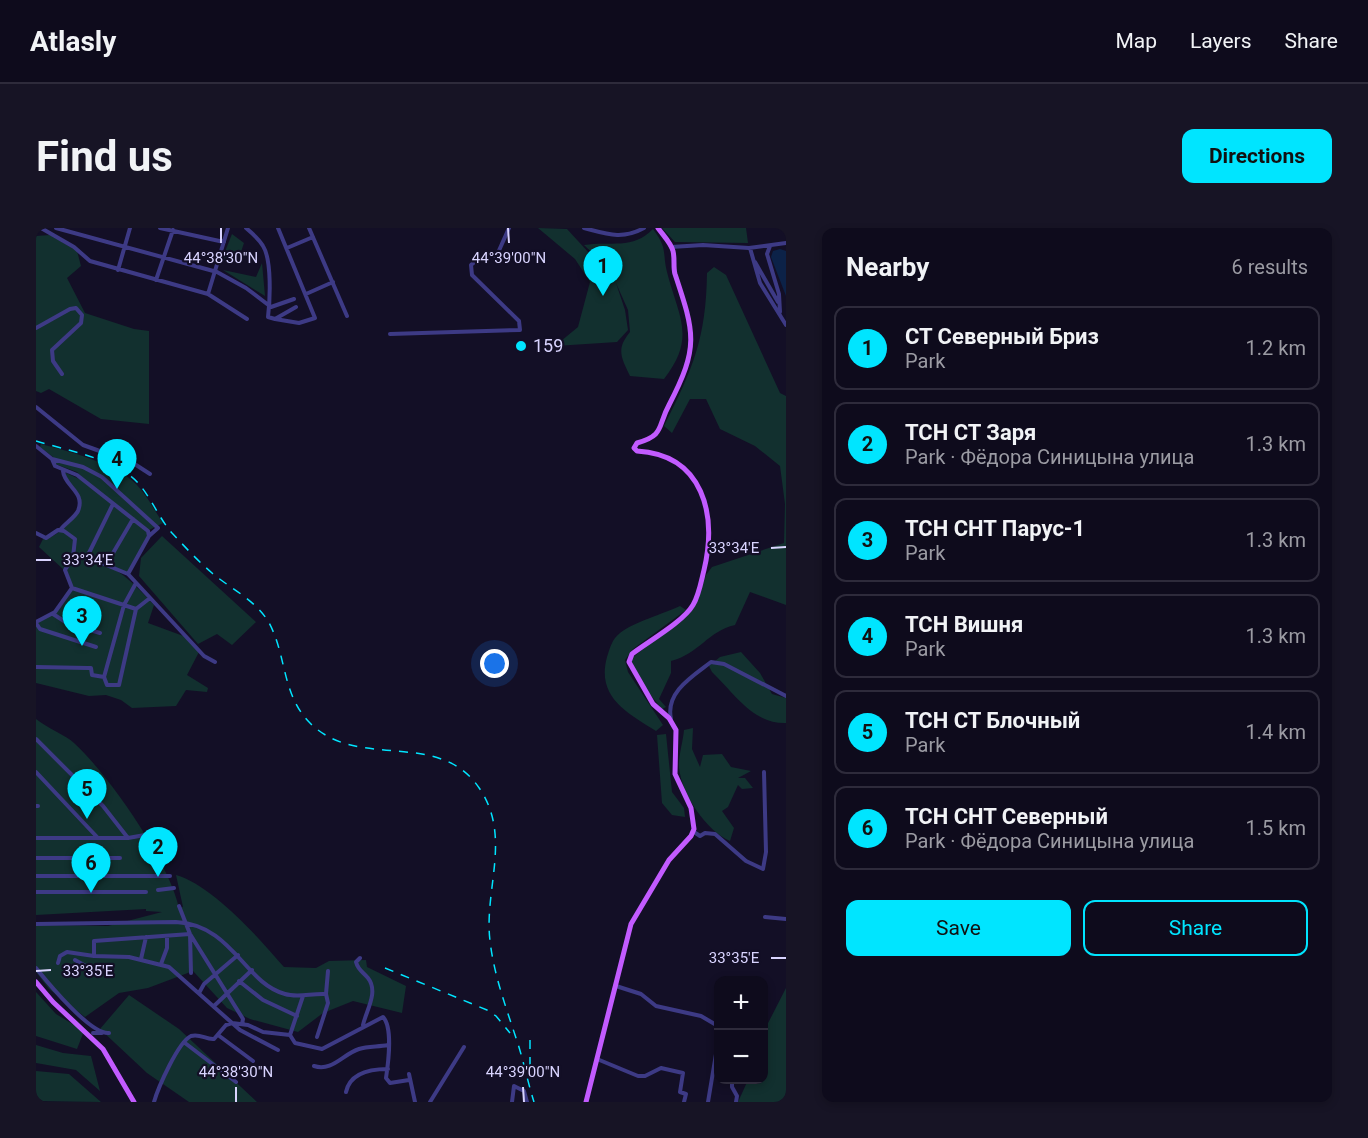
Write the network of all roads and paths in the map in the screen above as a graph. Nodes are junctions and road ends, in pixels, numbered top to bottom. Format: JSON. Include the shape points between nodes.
{"nodes":[{"id":1,"x":41,"y":228,"type":"edge"},
{"id":2,"x":56,"y":228,"type":"edge"},
{"id":3,"x":129,"y":228,"type":"edge"},
{"id":4,"x":160,"y":228,"type":"edge"},
{"id":5,"x":228,"y":228,"type":"edge"},
{"id":6,"x":246,"y":228,"type":"edge"},
{"id":7,"x":278,"y":228,"type":"edge"},
{"id":8,"x":309,"y":228,"type":"edge"},
{"id":9,"x":509,"y":228,"type":"edge"},
{"id":10,"x":584,"y":228,"type":"edge"},
{"id":11,"x":644,"y":228,"type":"edge"},
{"id":12,"x":658,"y":228,"type":"edge"},
{"id":13,"x":174,"y":229,"type":"edge"},
{"id":14,"x":313,"y":237,"type":"junction"},
{"id":15,"x":224,"y":242,"type":"junction"},
{"id":16,"x":786,"y":243,"type":"edge"},
{"id":17,"x":670,"y":244,"type":"junction"},
{"id":18,"x":679,"y":245,"type":"junction"},
{"id":19,"x":125,"y":246,"type":"junction"},
{"id":20,"x":770,"y":246,"type":"junction"},
{"id":21,"x":764,"y":247,"type":"junction"},
{"id":22,"x":287,"y":248,"type":"junction"},
{"id":23,"x":750,"y":248,"type":"junction"},
{"id":24,"x":164,"y":257,"type":"junction"},
{"id":25,"x":674,"y":258,"type":"junction"},
{"id":26,"x":768,"y":258,"type":"junction"},
{"id":27,"x":754,"y":262,"type":"junction"},
{"id":28,"x":118,"y":270,"type":"junction"},
{"id":29,"x":214,"y":271,"type":"junction"},
{"id":30,"x":761,"y":271,"type":"junction"},
{"id":31,"x":156,"y":280,"type":"junction"},
{"id":32,"x":775,"y":280,"type":"junction"},
{"id":33,"x":333,"y":282,"type":"junction"},
{"id":34,"x":208,"y":294,"type":"junction"},
{"id":35,"x":306,"y":294,"type":"junction"},
{"id":36,"x":294,"y":299,"type":"dead end"},
{"id":37,"x":779,"y":303,"type":"junction"},
{"id":38,"x":271,"y":307,"type":"junction"},
{"id":39,"x":296,"y":307,"type":"dead end"},
{"id":40,"x":780,"y":313,"type":"junction"},
{"id":41,"x":347,"y":316,"type":"dead end"},
{"id":42,"x":247,"y":319,"type":"dead end"},
{"id":43,"x":274,"y":319,"type":"junction"},
{"id":44,"x":786,"y":325,"type":"edge"},
{"id":45,"x":36,"y":328,"type":"edge"},
{"id":46,"x":390,"y":334,"type":"dead end"},
{"id":47,"x":62,"y":374,"type":"dead end"},
{"id":48,"x":36,"y":407,"type":"edge"},
{"id":49,"x":36,"y":446,"type":"edge"},
{"id":50,"x":52,"y":459,"type":"junction"},
{"id":51,"x":63,"y":471,"type":"junction"},
{"id":52,"x":150,"y":474,"type":"dead end"},
{"id":53,"x":113,"y":504,"type":"junction"},
{"id":54,"x":133,"y":519,"type":"junction"},
{"id":55,"x":61,"y":530,"type":"junction"},
{"id":56,"x":36,"y":533,"type":"edge"},
{"id":57,"x":149,"y":536,"type":"junction"},
{"id":58,"x":74,"y":557,"type":"junction"},
{"id":59,"x":87,"y":557,"type":"junction"},
{"id":60,"x":106,"y":565,"type":"junction"},
{"id":61,"x":128,"y":574,"type":"junction"},
{"id":62,"x":136,"y":583,"type":"junction"},
{"id":63,"x":72,"y":588,"type":"junction"},
{"id":64,"x":150,"y":598,"type":"junction"},
{"id":65,"x":124,"y":605,"type":"junction"},
{"id":66,"x":136,"y":609,"type":"junction"},
{"id":67,"x":53,"y":614,"type":"junction"},
{"id":68,"x":36,"y":623,"type":"edge"},
{"id":69,"x":100,"y":633,"type":"dead end"},
{"id":70,"x":96,"y":647,"type":"dead end"},
{"id":71,"x":215,"y":662,"type":"dead end"},
{"id":72,"x":36,"y":667,"type":"edge"},
{"id":73,"x":104,"y":677,"type":"junction"},
{"id":74,"x":786,"y":696,"type":"edge"},
{"id":75,"x":670,"y":705,"type":"junction"},
{"id":76,"x":660,"y":711,"type":"junction"},
{"id":77,"x":673,"y":723,"type":"junction"},
{"id":78,"x":36,"y":739,"type":"edge"},
{"id":79,"x":36,"y":772,"type":"edge"},
{"id":80,"x":764,"y":772,"type":"dead end"},
{"id":81,"x":694,"y":833,"type":"junction"},
{"id":82,"x":145,"y":835,"type":"dead end"},
{"id":83,"x":36,"y":838,"type":"edge"},
{"id":84,"x":98,"y":838,"type":"junction"},
{"id":85,"x":128,"y":838,"type":"junction"},
{"id":86,"x":36,"y":858,"type":"edge"},
{"id":87,"x":120,"y":858,"type":"dead end"},
{"id":88,"x":36,"y":876,"type":"edge"},
{"id":89,"x":170,"y":876,"type":"dead end"},
{"id":90,"x":174,"y":888,"type":"dead end"},
{"id":91,"x":158,"y":890,"type":"dead end"},
{"id":92,"x":36,"y":892,"type":"edge"},
{"id":93,"x":146,"y":892,"type":"dead end"},
{"id":94,"x":179,"y":906,"type":"dead end"},
{"id":95,"x":765,"y":917,"type":"dead end"},
{"id":96,"x":786,"y":919,"type":"edge"},
{"id":97,"x":184,"y":922,"type":"junction"},
{"id":98,"x":36,"y":924,"type":"edge"},
{"id":99,"x":190,"y":934,"type":"junction"},
{"id":100,"x":167,"y":936,"type":"junction"},
{"id":101,"x":146,"y":937,"type":"junction"},
{"id":102,"x":238,"y":955,"type":"junction"},
{"id":103,"x":94,"y":956,"type":"junction"},
{"id":104,"x":360,"y":958,"type":"dead end"},
{"id":105,"x":141,"y":959,"type":"junction"},
{"id":106,"x":75,"y":960,"type":"dead end"},
{"id":107,"x":58,"y":963,"type":"dead end"},
{"id":108,"x":160,"y":964,"type":"junction"},
{"id":109,"x":36,"y":968,"type":"edge"},
{"id":110,"x":252,"y":970,"type":"junction"},
{"id":111,"x":328,"y":971,"type":"dead end"},
{"id":112,"x":98,"y":973,"type":"dead end"},
{"id":113,"x":191,"y":973,"type":"dead end"},
{"id":114,"x":216,"y":973,"type":"junction"},
{"id":115,"x":36,"y":981,"type":"edge"},
{"id":116,"x":239,"y":981,"type":"junction"},
{"id":117,"x":616,"y":986,"type":"junction"},
{"id":118,"x":227,"y":992,"type":"junction"},
{"id":119,"x":199,"y":993,"type":"junction"},
{"id":120,"x":326,"y":994,"type":"junction"},
{"id":121,"x":303,"y":996,"type":"junction"},
{"id":122,"x":214,"y":1006,"type":"junction"},
{"id":123,"x":297,"y":1016,"type":"junction"},
{"id":124,"x":232,"y":1023,"type":"junction"},
{"id":125,"x":242,"y":1024,"type":"junction"},
{"id":126,"x":714,"y":1024,"type":"edge"},
{"id":127,"x":363,"y":1025,"type":"junction"},
{"id":128,"x":93,"y":1033,"type":"dead end"},
{"id":129,"x":109,"y":1033,"type":"dead end"},
{"id":130,"x":102,"y":1034,"type":"junction"},
{"id":131,"x":218,"y":1035,"type":"junction"},
{"id":132,"x":291,"y":1036,"type":"junction"},
{"id":133,"x":317,"y":1037,"type":"dead end"},
{"id":134,"x":185,"y":1043,"type":"junction"},
{"id":135,"x":388,"y":1045,"type":"junction"},
{"id":136,"x":464,"y":1047,"type":"dead end"},
{"id":137,"x":278,"y":1050,"type":"dead end"},
{"id":138,"x":597,"y":1059,"type":"junction"},
{"id":139,"x":253,"y":1061,"type":"dead end"},
{"id":140,"x":314,"y":1066,"type":"dead end"},
{"id":141,"x":714,"y":1066,"type":"edge"},
{"id":142,"x":388,"y":1069,"type":"junction"},
{"id":143,"x":409,"y":1074,"type":"dead end"},
{"id":144,"x":409,"y":1080,"type":"junction"},
{"id":145,"x":236,"y":1082,"type":"dead end"},
{"id":146,"x":732,"y":1084,"type":"edge"},
{"id":147,"x":346,"y":1092,"type":"dead end"},
{"id":148,"x":134,"y":1102,"type":"edge"},
{"id":149,"x":154,"y":1102,"type":"edge"},
{"id":150,"x":414,"y":1102,"type":"edge"},
{"id":151,"x":430,"y":1102,"type":"edge"},
{"id":152,"x":513,"y":1102,"type":"edge"},
{"id":153,"x":527,"y":1102,"type":"edge"},
{"id":154,"x":586,"y":1102,"type":"edge"},
{"id":155,"x":684,"y":1102,"type":"edge"},
{"id":156,"x":708,"y":1102,"type":"edge"},
{"id":157,"x":736,"y":1102,"type":"edge"}],
"edges":[{"from":1,"to":28,"type":"street","via":[[90,261]]},
{"from":2,"to":19,"type":"street"},
{"from":3,"to":19,"type":"street"},
{"from":4,"to":13,"type":"street","via":[[170,232]]},
{"from":5,"to":15,"type":"street"},
{"from":6,"to":38,"type":"street","via":[[263,246]]},
{"from":7,"to":22,"type":"street"},
{"from":8,"to":14,"type":"street"},
{"from":9,"to":46,"type":"street","via":[[497,255],[479,258],[471,265],[472,275],[516,318],[522,326],[520,330]]},
{"from":10,"to":11,"type":"street","via":[[612,236]]},
{"from":12,"to":17,"type":"main road"},
{"from":13,"to":15,"type":"street"},
{"from":13,"to":24,"type":"street"},
{"from":14,"to":22,"type":"street"},
{"from":14,"to":33,"type":"street"},
{"from":15,"to":29,"type":"street"},
{"from":16,"to":20,"type":"street"},
{"from":17,"to":18,"type":"street"},
{"from":17,"to":25,"type":"main road"},
{"from":18,"to":23,"type":"street"},
{"from":18,"to":25,"type":"street"},
{"from":19,"to":24,"type":"street"},
{"from":19,"to":28,"type":"street"},
{"from":20,"to":21,"type":"street"},
{"from":20,"to":26,"type":"street"},
{"from":21,"to":23,"type":"street"},
{"from":21,"to":26,"type":"street"},
{"from":22,"to":35,"type":"street"},
{"from":23,"to":27,"type":"street"},
{"from":24,"to":29,"type":"street"},
{"from":24,"to":31,"type":"street"},
{"from":25,"to":76,"type":"main road","via":[[674,271],[690,317],[691,356],[659,432],[634,448],[660,454],[696,481],[711,534],[692,608],[630,658],[631,669]]},
{"from":26,"to":32,"type":"street"},
{"from":27,"to":30,"type":"street"},
{"from":27,"to":40,"type":"street","via":[[760,283]]},
{"from":28,"to":31,"type":"street"},
{"from":29,"to":34,"type":"street"},
{"from":29,"to":38,"type":"street","via":[[236,281]]},
{"from":30,"to":32,"type":"street"},
{"from":30,"to":37,"type":"street"},
{"from":31,"to":34,"type":"street"},
{"from":32,"to":37,"type":"street"},
{"from":33,"to":35,"type":"street"},
{"from":33,"to":41,"type":"street"},
{"from":34,"to":42,"type":"street"},
{"from":35,"to":43,"type":"street","via":[[315,318],[299,323]]},
{"from":36,"to":38,"type":"street"},
{"from":37,"to":40,"type":"street"},
{"from":38,"to":43,"type":"street","via":[[268,317]]},
{"from":39,"to":43,"type":"street"},
{"from":40,"to":44,"type":"street"},
{"from":45,"to":47,"type":"street","via":[[70,309],[76,308],[82,315],[81,323],[52,350],[53,361]]},
{"from":48,"to":52,"type":"street","via":[[83,446],[133,463]]},
{"from":49,"to":50,"type":"street"},
{"from":50,"to":51,"type":"street"},
{"from":50,"to":57,"type":"street","via":[[83,467],[116,487],[158,528]]},
{"from":51,"to":53,"type":"street","via":[[77,475]]},
{"from":51,"to":55,"type":"street","via":[[78,492],[79,501],[76,513]]},
{"from":53,"to":54,"type":"street"},
{"from":53,"to":59,"type":"street"},
{"from":54,"to":57,"type":"street"},
{"from":54,"to":60,"type":"street"},
{"from":55,"to":56,"type":"street","via":[[46,538]]},
{"from":55,"to":58,"type":"street","via":[[75,539]]},
{"from":57,"to":61,"type":"street"},
{"from":58,"to":59,"type":"street"},
{"from":58,"to":63,"type":"street","via":[[65,570]]},
{"from":59,"to":60,"type":"street"},
{"from":60,"to":61,"type":"street"},
{"from":61,"to":62,"type":"street"},
{"from":62,"to":64,"type":"street"},
{"from":62,"to":65,"type":"street"},
{"from":63,"to":65,"type":"street"},
{"from":63,"to":67,"type":"street"},
{"from":64,"to":66,"type":"street"},
{"from":64,"to":71,"type":"street","via":[[204,656]]},
{"from":65,"to":66,"type":"street"},
{"from":65,"to":73,"type":"street"},
{"from":66,"to":73,"type":"street","via":[[119,685],[107,685]]},
{"from":67,"to":68,"type":"street"},
{"from":67,"to":69,"type":"street"},
{"from":68,"to":70,"type":"street","via":[[40,628]]},
{"from":72,"to":73,"type":"street","via":[[91,668],[92,675]]},
{"from":74,"to":75,"type":"street","via":[[724,663],[711,662],[677,690]]},
{"from":75,"to":76,"type":"street"},
{"from":75,"to":77,"type":"street"},
{"from":76,"to":77,"type":"main road"},
{"from":77,"to":81,"type":"main road","via":[[677,741],[675,774],[693,813]]},
{"from":78,"to":85,"type":"street","via":[[104,806]]},
{"from":79,"to":84,"type":"street"},
{"from":80,"to":81,"type":"street","via":[[763,869],[743,858],[716,834]]},
{"from":81,"to":117,"type":"main road","via":[[669,861],[631,924]]},
{"from":82,"to":85,"type":"street"},
{"from":83,"to":84,"type":"street"},
{"from":84,"to":85,"type":"street"},
{"from":86,"to":87,"type":"street"},
{"from":88,"to":89,"type":"street"},
{"from":90,"to":91,"type":"street"},
{"from":92,"to":93,"type":"street"},
{"from":94,"to":97,"type":"street"},
{"from":95,"to":96,"type":"street"},
{"from":97,"to":98,"type":"street"},
{"from":97,"to":99,"type":"street"},
{"from":97,"to":102,"type":"street","via":[[216,935]]},
{"from":99,"to":100,"type":"street"},
{"from":99,"to":113,"type":"street"},
{"from":99,"to":114,"type":"street"},
{"from":100,"to":101,"type":"street"},
{"from":100,"to":108,"type":"street"},
{"from":101,"to":103,"type":"street","via":[[94,941]]},
{"from":101,"to":105,"type":"street"},
{"from":102,"to":110,"type":"street"},
{"from":102,"to":114,"type":"street"},
{"from":103,"to":105,"type":"street"},
{"from":103,"to":107,"type":"street","via":[[67,952]]},
{"from":104,"to":127,"type":"street","via":[[357,968],[372,989]]},
{"from":105,"to":108,"type":"street"},
{"from":106,"to":112,"type":"street"},
{"from":108,"to":119,"type":"street"},
{"from":109,"to":130,"type":"street","via":[[69,1007]]},
{"from":110,"to":116,"type":"street"},
{"from":110,"to":121,"type":"street","via":[[282,993]]},
{"from":111,"to":120,"type":"street"},
{"from":114,"to":118,"type":"street"},
{"from":114,"to":119,"type":"street"},
{"from":115,"to":148,"type":"main road","via":[[103,1049]]},
{"from":116,"to":118,"type":"street"},
{"from":116,"to":123,"type":"street","via":[[263,1000]]},
{"from":117,"to":126,"type":"street","via":[[641,994],[656,1006],[701,1016]]},
{"from":117,"to":138,"type":"main road"},
{"from":118,"to":122,"type":"street"},
{"from":118,"to":125,"type":"street","via":[[243,1019]]},
{"from":119,"to":122,"type":"street"},
{"from":120,"to":121,"type":"street"},
{"from":120,"to":133,"type":"street","via":[[328,1003]]},
{"from":121,"to":123,"type":"street"},
{"from":122,"to":124,"type":"street"},
{"from":123,"to":132,"type":"street"},
{"from":124,"to":125,"type":"street"},
{"from":124,"to":131,"type":"street"},
{"from":124,"to":137,"type":"street"},
{"from":125,"to":132,"type":"street"},
{"from":127,"to":132,"type":"street","via":[[322,1049],[295,1043]]},
{"from":127,"to":135,"type":"street","via":[[383,1017]]},
{"from":128,"to":130,"type":"street"},
{"from":129,"to":130,"type":"street"},
{"from":131,"to":134,"type":"street","via":[[210,1040],[194,1035]]},
{"from":131,"to":139,"type":"street"},
{"from":134,"to":145,"type":"street"},
{"from":134,"to":149,"type":"street","via":[[163,1076]]},
{"from":135,"to":140,"type":"street","via":[[354,1050],[331,1066]]},
{"from":135,"to":142,"type":"street"},
{"from":136,"to":151,"type":"street"},
{"from":138,"to":154,"type":"main road"},
{"from":138,"to":155,"type":"street","via":[[638,1076],[662,1068],[683,1073],[680,1092],[686,1094]]},
{"from":141,"to":156,"type":"street"},
{"from":142,"to":144,"type":"street","via":[[386,1078],[390,1083]]},
{"from":142,"to":147,"type":"street","via":[[371,1069],[351,1082]]},
{"from":143,"to":144,"type":"street"},
{"from":144,"to":150,"type":"street"},
{"from":146,"to":157,"type":"street"},
{"from":152,"to":153,"type":"street","via":[[517,1086],[524,1091]]}]}
